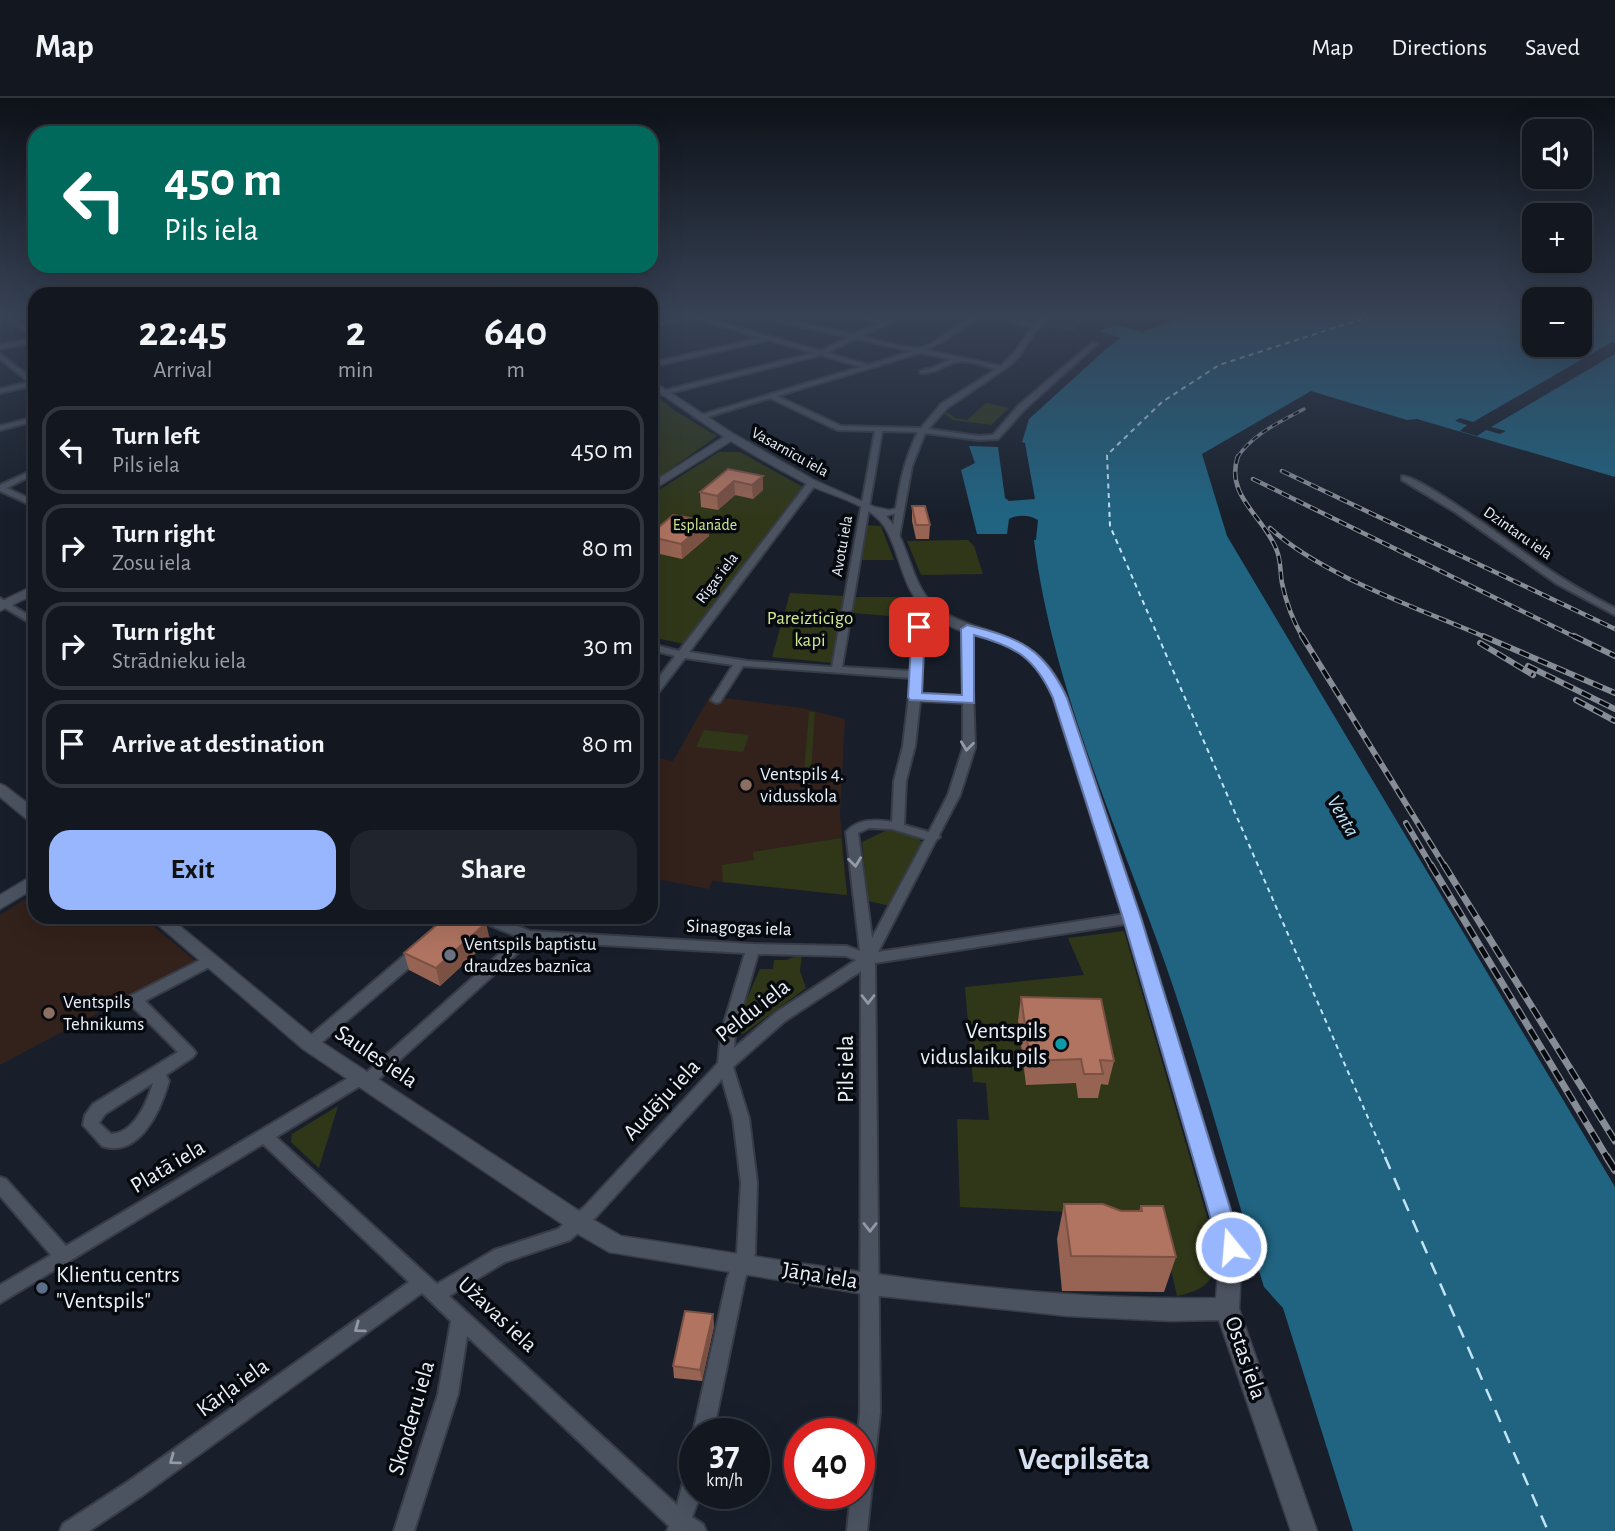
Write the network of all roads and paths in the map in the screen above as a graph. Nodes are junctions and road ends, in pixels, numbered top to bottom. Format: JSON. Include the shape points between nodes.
{"nodes":[{"id":1,"x":706,"y":383,"type":"edge"},
{"id":2,"x":813,"y":383,"type":"edge"},
{"id":3,"x":980,"y":383,"type":"edge"},
{"id":4,"x":1050,"y":383,"type":"edge"},
{"id":5,"x":28,"y":385,"type":"edge"},
{"id":6,"x":658,"y":388,"type":"edge"},
{"id":7,"x":0,"y":391,"type":"edge"},
{"id":8,"x":665,"y":393,"type":"junction"},
{"id":9,"x":771,"y":396,"type":"junction"},
{"id":10,"x":698,"y":417,"type":"junction"},
{"id":11,"x":28,"y":421,"type":"edge"},
{"id":12,"x":0,"y":428,"type":"edge"},
{"id":13,"x":879,"y":429,"type":"junction"},
{"id":14,"x":921,"y":430,"type":"junction"},
{"id":15,"x":730,"y":437,"type":"junction"},
{"id":16,"x":28,"y":474,"type":"edge"},
{"id":17,"x":1405,"y":478,"type":"dead end"},
{"id":18,"x":658,"y":483,"type":"edge"},
{"id":19,"x":812,"y":483,"type":"junction"},
{"id":20,"x":0,"y":488,"type":"edge"},
{"id":21,"x":28,"y":501,"type":"edge"},
{"id":22,"x":900,"y":509,"type":"junction"},
{"id":23,"x":873,"y":511,"type":"junction"},
{"id":24,"x":895,"y":538,"type":"junction"},
{"id":25,"x":28,"y":592,"type":"edge"},
{"id":26,"x":2,"y":604,"type":"edge"},
{"id":27,"x":929,"y":607,"type":"junction"},
{"id":28,"x":1615,"y":612,"type":"edge"},
{"id":29,"x":28,"y":619,"type":"edge"},
{"id":30,"x":967,"y":629,"type":"junction"},
{"id":31,"x":658,"y":649,"type":"edge"},
{"id":32,"x":681,"y":655,"type":"junction"},
{"id":33,"x":740,"y":662,"type":"junction"},
{"id":34,"x":837,"y":668,"type":"junction"},
{"id":35,"x":917,"y":675,"type":"junction"},
{"id":36,"x":658,"y":686,"type":"edge"},
{"id":37,"x":915,"y":697,"type":"junction"},
{"id":38,"x":716,"y":700,"type":"dead end"},
{"id":39,"x":969,"y":700,"type":"junction"},
{"id":40,"x":0,"y":789,"type":"edge"},
{"id":41,"x":28,"y":811,"type":"edge"},
{"id":42,"x":898,"y":828,"type":"junction"},
{"id":43,"x":934,"y":836,"type":"junction"},
{"id":44,"x":28,"y":885,"type":"edge"},
{"id":45,"x":0,"y":903,"type":"edge"},
{"id":46,"x":1132,"y":918,"type":"junction"},
{"id":47,"x":166,"y":924,"type":"edge"},
{"id":48,"x":500,"y":924,"type":"edge"},
{"id":49,"x":528,"y":936,"type":"junction"},
{"id":50,"x":428,"y":943,"type":"edge"},
{"id":51,"x":753,"y":949,"type":"junction"},
{"id":52,"x":210,"y":960,"type":"junction"},
{"id":53,"x":868,"y":960,"type":"junction"},
{"id":54,"x":310,"y":1044,"type":"junction"},
{"id":55,"x":725,"y":1065,"type":"junction"},
{"id":56,"x":157,"y":1072,"type":"junction"},
{"id":57,"x":363,"y":1080,"type":"junction"},
{"id":58,"x":264,"y":1135,"type":"junction"},
{"id":59,"x":0,"y":1184,"type":"edge"},
{"id":60,"x":579,"y":1223,"type":"junction"},
{"id":61,"x":64,"y":1257,"type":"junction"},
{"id":62,"x":742,"y":1264,"type":"junction"},
{"id":63,"x":870,"y":1283,"type":"junction"},
{"id":64,"x":430,"y":1288,"type":"junction"},
{"id":65,"x":0,"y":1295,"type":"edge"},
{"id":66,"x":1227,"y":1309,"type":"junction"},
{"id":67,"x":461,"y":1318,"type":"junction"},
{"id":68,"x":706,"y":1418,"type":"edge"},
{"id":69,"x":688,"y":1509,"type":"edge"},
{"id":70,"x":684,"y":1528,"type":"edge"},
{"id":71,"x":70,"y":1531,"type":"edge"},
{"id":72,"x":404,"y":1531,"type":"edge"},
{"id":73,"x":857,"y":1531,"type":"edge"},
{"id":74,"x":1304,"y":1531,"type":"edge"}],
"edges":[{"from":1,"to":8,"type":"street"},
{"from":2,"to":9,"type":"street"},
{"from":3,"to":14,"type":"street","via":[[942,408]]},
{"from":4,"to":14,"type":"street","via":[[995,437]]},
{"from":5,"to":7,"type":"street"},
{"from":6,"to":8,"type":"street","name":"Vasarnīcu iela"},
{"from":8,"to":10,"type":"street","name":"Vasarnīcu iela"},
{"from":9,"to":10,"type":"street"},
{"from":9,"to":13,"type":"street","via":[[840,428]]},
{"from":10,"to":15,"type":"street","name":"Vasarnīcu iela"},
{"from":11,"to":12,"type":"street"},
{"from":13,"to":14,"type":"street"},
{"from":13,"to":23,"type":"street","name":"Avotu iela"},
{"from":14,"to":22,"type":"street","via":[[909,461]]},
{"from":15,"to":18,"type":"street"},
{"from":15,"to":19,"type":"street","name":"Vasarnīcu iela"},
{"from":16,"to":20,"type":"street"},
{"from":17,"to":28,"type":"street","name":"Dzintaru iela","via":[[1583,597]]},
{"from":19,"to":23,"type":"street","name":"Vasarnīcu iela"},
{"from":19,"to":32,"type":"street","name":"Rīgas iela"},
{"from":20,"to":21,"type":"street"},
{"from":22,"to":23,"type":"street"},
{"from":22,"to":24,"type":"street"},
{"from":23,"to":24,"type":"street"},
{"from":23,"to":34,"type":"street","name":"Avotu iela"},
{"from":24,"to":27,"type":"street"},
{"from":25,"to":26,"type":"street"},
{"from":26,"to":29,"type":"street"},
{"from":27,"to":30,"type":"street","name":"Ostas iela"},
{"from":27,"to":35,"type":"street","via":[[919,627]]},
{"from":30,"to":39,"type":"street","name":"Pils iela"},
{"from":30,"to":46,"type":"street","name":"Ostas iela","via":[[997,637],[1035,657],[1050,676]]},
{"from":31,"to":32,"type":"street"},
{"from":32,"to":33,"type":"street"},
{"from":32,"to":36,"type":"street","name":"Rīgas iela"},
{"from":33,"to":34,"type":"street"},
{"from":33,"to":38,"type":"street"},
{"from":34,"to":35,"type":"street"},
{"from":35,"to":37,"type":"street"},
{"from":37,"to":39,"type":"street"},
{"from":37,"to":42,"type":"street","via":[[900,781]]},
{"from":39,"to":43,"type":"street","name":"Pils iela","one_way":true,"via":[[969,748],[954,796]]},
{"from":40,"to":41,"type":"street"},
{"from":42,"to":43,"type":"street"},
{"from":42,"to":53,"type":"street","one_way":true,"via":[[871,824],[852,832]]},
{"from":43,"to":53,"type":"street","name":"Pils iela"},
{"from":44,"to":45,"type":"street"},
{"from":46,"to":53,"type":"street","name":"Peldu iela"},
{"from":46,"to":66,"type":"street","name":"Ostas iela","via":[[1231,1247]]},
{"from":47,"to":52,"type":"street","name":"Saules iela"},
{"from":48,"to":49,"type":"street","name":"Sinagogas iela"},
{"from":49,"to":51,"type":"street","name":"Sinagogas iela"},
{"from":49,"to":57,"type":"street","name":"Platā iela"},
{"from":50,"to":54,"type":"street"},
{"from":51,"to":53,"type":"street","name":"Sinagogas iela","via":[[847,951]]},
{"from":51,"to":55,"type":"street","name":"Audēju iela","via":[[728,1033]]},
{"from":52,"to":54,"type":"street","name":"Saules iela"},
{"from":52,"to":56,"type":"street","via":[[135,1000],[188,1053]]},
{"from":53,"to":55,"type":"street","name":"Peldu iela","via":[[780,1017]]},
{"from":53,"to":63,"type":"street","name":"Pils iela","one_way":true},
{"from":54,"to":57,"type":"street","name":"Saules iela"},
{"from":55,"to":60,"type":"street","name":"Audēju iela"},
{"from":55,"to":62,"type":"street","name":"Peldu iela","via":[[741,1118],[749,1183]]},
{"from":56,"to":56,"type":"street","via":[[161,1081],[150,1113],[133,1131],[108,1142],[91,1125],[94,1113]]},
{"from":57,"to":58,"type":"street","name":"Platā iela"},
{"from":57,"to":60,"type":"street","name":"Saules iela"},
{"from":58,"to":61,"type":"street","name":"Platā iela"},
{"from":58,"to":64,"type":"street","name":"Užavas iela"},
{"from":59,"to":61,"type":"street"},
{"from":60,"to":62,"type":"street","name":"Jāņa iela","via":[[617,1245]]},
{"from":60,"to":64,"type":"street","via":[[564,1235],[500,1255]]},
{"from":61,"to":65,"type":"street","name":"Platā iela"},
{"from":62,"to":63,"type":"street","name":"Jāņa iela"},
{"from":62,"to":68,"type":"street","name":"Peldu iela"},
{"from":63,"to":66,"type":"street","name":"Jāņa iela","via":[[1067,1305]]},
{"from":63,"to":73,"type":"street","name":"Pils iela","via":[[870,1412]]},
{"from":64,"to":67,"type":"street","name":"Užavas iela"},
{"from":64,"to":71,"type":"street","name":"Kārļa iela","one_way":true},
{"from":66,"to":74,"type":"street","name":"Ostas iela"},
{"from":67,"to":70,"type":"street","name":"Užavas iela"},
{"from":67,"to":72,"type":"street","name":"Skroderu iela","via":[[448,1394]]},
{"from":69,"to":70,"type":"street"}]}
